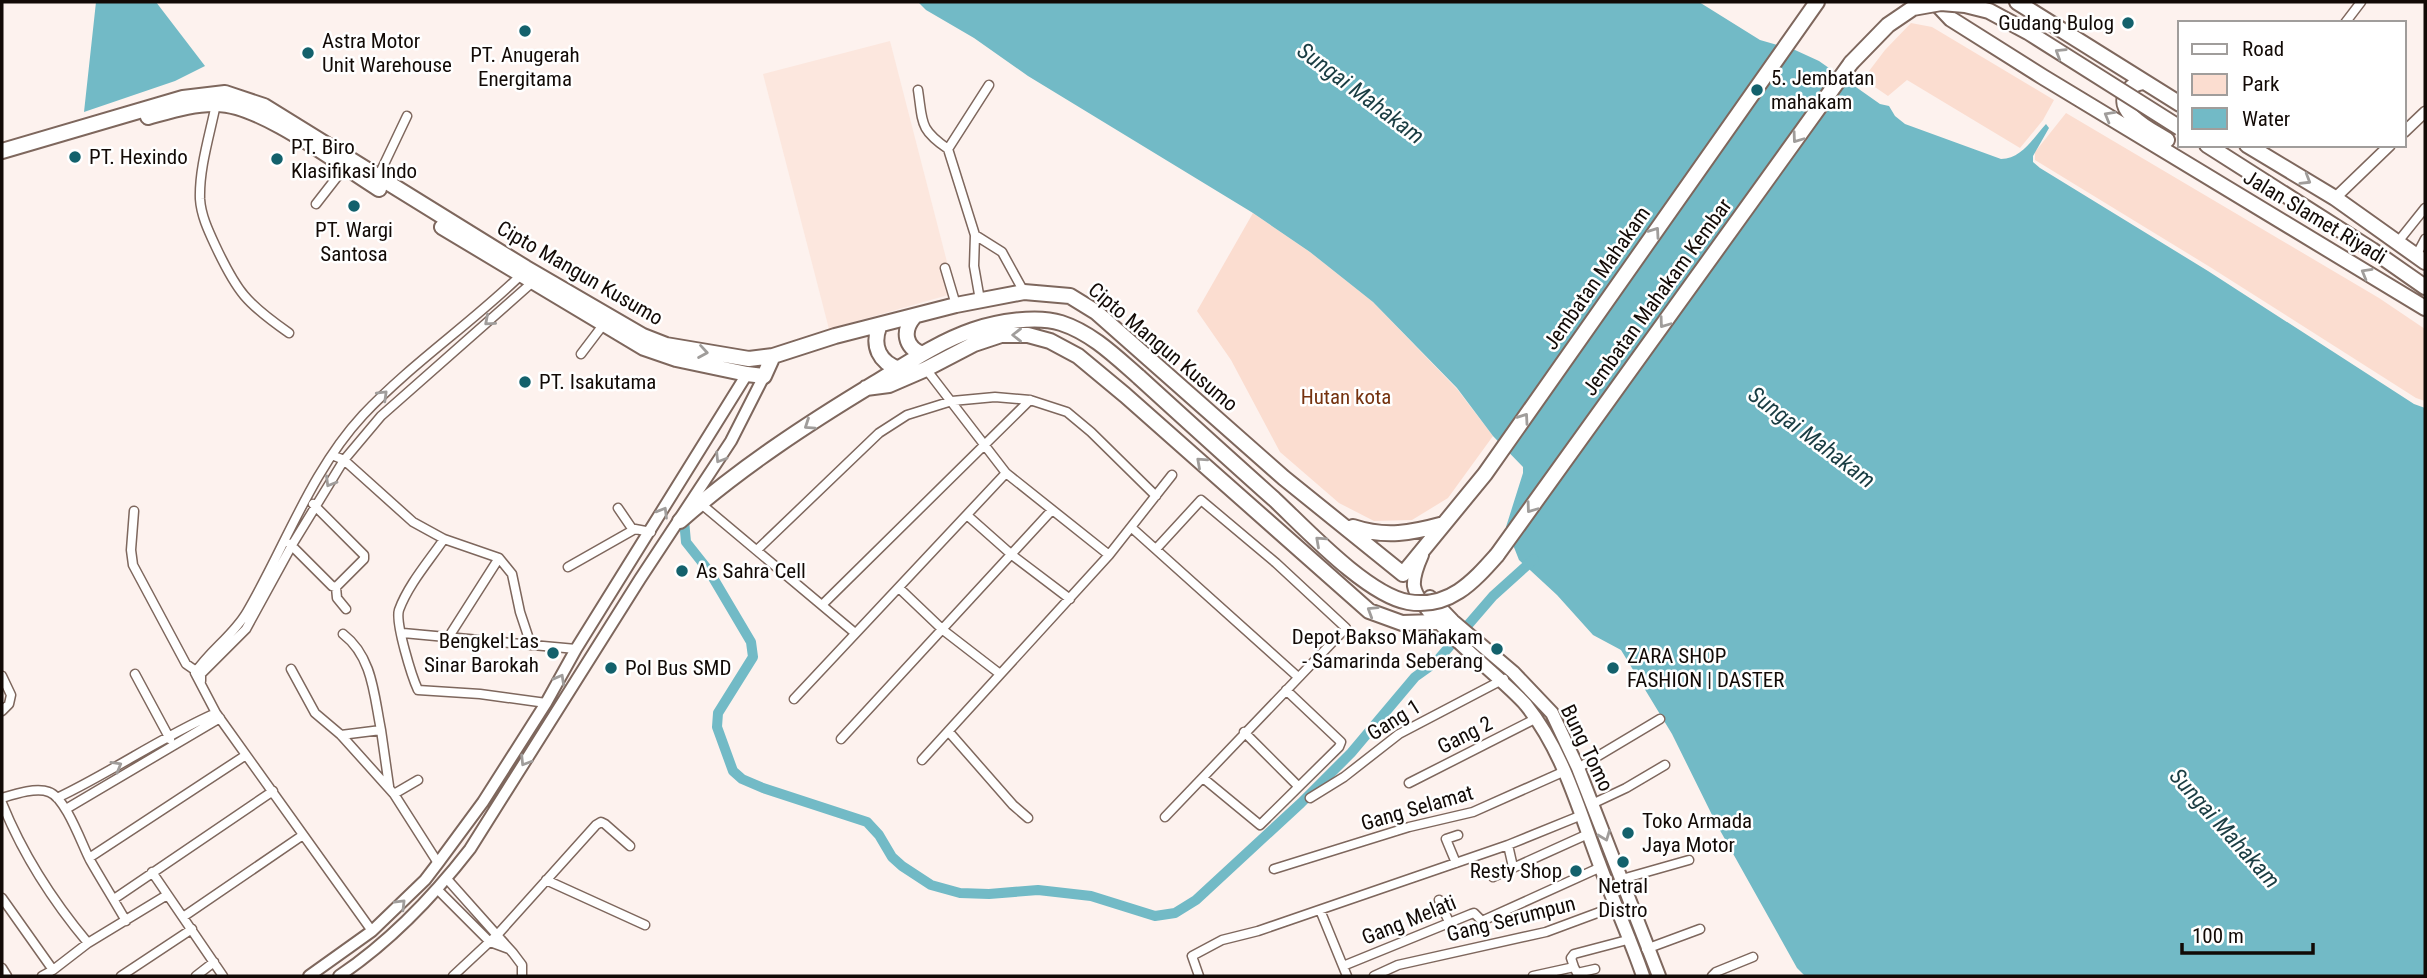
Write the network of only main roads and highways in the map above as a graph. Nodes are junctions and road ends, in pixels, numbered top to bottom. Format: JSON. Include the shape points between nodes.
{"nodes":[{"id":1,"x":1817,"y":2,"type":"edge"},
{"id":2,"x":1935,"y":2,"type":"edge"},
{"id":3,"x":2017,"y":2,"type":"edge"},
{"id":4,"x":2143,"y":82,"type":"junction"},
{"id":5,"x":2178,"y":103,"type":"edge"},
{"id":6,"x":2178,"y":127,"type":"edge"},
{"id":7,"x":2178,"y":146,"type":"edge"},
{"id":8,"x":2180,"y":147,"type":"edge"},
{"id":9,"x":2210,"y":147,"type":"edge"},
{"id":10,"x":2252,"y":147,"type":"edge"},
{"id":11,"x":2,"y":151,"type":"edge"},
{"id":12,"x":2,"y":159,"type":"edge"},
{"id":13,"x":2245,"y":199,"type":"junction"},
{"id":14,"x":2421,"y":259,"type":"edge"},
{"id":15,"x":530,"y":276,"type":"junction"},
{"id":16,"x":2425,"y":287,"type":"edge"},
{"id":17,"x":2425,"y":307,"type":"edge"},
{"id":18,"x":914,"y":317,"type":"junction"},
{"id":19,"x":879,"y":327,"type":"junction"},
{"id":20,"x":773,"y":356,"type":"junction"},
{"id":21,"x":749,"y":359,"type":"junction"},
{"id":22,"x":924,"y":361,"type":"junction"},
{"id":23,"x":899,"y":369,"type":"junction"},
{"id":24,"x":747,"y":374,"type":"junction"},
{"id":25,"x":764,"y":376,"type":"junction"},
{"id":26,"x":866,"y":388,"type":"junction"},
{"id":27,"x":680,"y":521,"type":"junction"},
{"id":28,"x":1444,"y":524,"type":"junction"},
{"id":29,"x":1345,"y":525,"type":"junction"},
{"id":30,"x":627,"y":570,"type":"junction"},
{"id":31,"x":1409,"y":577,"type":"junction"},
{"id":32,"x":640,"y":579,"type":"junction"},
{"id":33,"x":1437,"y":622,"type":"junction"},
{"id":34,"x":1507,"y":676,"type":"junction"},
{"id":35,"x":1571,"y":769,"type":"junction"},
{"id":36,"x":1643,"y":950,"type":"junction"},
{"id":37,"x":1658,"y":973,"type":"edge"},
{"id":38,"x":1640,"y":975,"type":"edge"},
{"id":39,"x":309,"y":976,"type":"edge"},
{"id":40,"x":339,"y":976,"type":"edge"}],
"edges":[{"from":28,"to":1,"type":"highway","name":"Jembatan Mahakam","one_way":true,"via":[[1485,474]]},
{"from":13,"to":2,"type":"highway","name":"Jalan Slamet Riyadi","one_way":true,"via":[[2043,78],[1951,19]]},
{"from":3,"to":4,"type":"highway"},
{"from":4,"to":5,"type":"highway"},
{"from":4,"to":7,"type":"highway","via":[[2131,87],[2124,103],[2131,115]]},
{"from":6,"to":22,"type":"highway","name":"Jembatan Mahakam Kembar","one_way":true,"bridge":true,"via":[[1989,11],[1941,3],[1913,8],[1888,25],[1851,63],[1497,555],[1472,583],[1448,598],[1427,602],[1391,597],[1351,569],[1088,336],[1060,323],[999,322],[970,331]]},
{"from":8,"to":13,"type":"highway","via":[[2228,179]]},
{"from":9,"to":16,"type":"highway","name":"Jalan Slamet Riyadi"},
{"from":10,"to":14,"type":"highway","name":"Jalan Slamet Riyadi","one_way":true},
{"from":11,"to":15,"type":"highway","name":"Cipto Mangun Kusumo","via":[[183,98],[225,93],[273,110]]},
{"from":12,"to":15,"type":"highway","name":"Cipto Mangun Kusumo","via":[[185,108],[234,105],[264,117]]},
{"from":17,"to":13,"type":"highway","name":"Jalan Slamet Riyadi","one_way":true},
{"from":15,"to":21,"type":"highway","name":"Cipto Mangun Kusumo","one_way":true,"via":[[653,341]]},
{"from":15,"to":24,"type":"highway","name":"Cipto Mangun Kusumo","via":[[603,325],[658,354]]},
{"from":18,"to":19,"type":"highway","name":"Cipto Mangun Kusumo"},
{"from":18,"to":22,"type":"highway","via":[[906,338]]},
{"from":18,"to":29,"type":"highway","name":"Cipto Mangun Kusumo","via":[[1024,292],[1070,296],[1096,312],[1284,478]]},
{"from":19,"to":20,"type":"highway","name":"Cipto Mangun Kusumo"},
{"from":19,"to":23,"type":"highway","via":[[878,353]]},
{"from":20,"to":21,"type":"highway","name":"Cipto Mangun Kusumo"},
{"from":20,"to":25,"type":"highway"},
{"from":21,"to":24,"type":"highway"},
{"from":22,"to":23,"type":"highway"},
{"from":22,"to":26,"type":"highway","via":[[888,385]]},
{"from":33,"to":22,"type":"highway","one_way":true,"via":[[1402,623],[1369,611],[1125,395],[1078,356],[1050,341],[1001,335]]},
{"from":23,"to":26,"type":"highway"},
{"from":24,"to":25,"type":"highway","name":"Cipto Mangun Kusumo"},
{"from":30,"to":24,"type":"main road","one_way":true},
{"from":25,"to":27,"type":"main road","one_way":true,"via":[[731,441]]},
{"from":26,"to":27,"type":"highway","one_way":true,"via":[[738,473]]},
{"from":27,"to":32,"type":"main road"},
{"from":28,"to":29,"type":"highway","via":[[1389,535]]},
{"from":28,"to":31,"type":"highway","name":"Jembatan Mahakam"},
{"from":29,"to":31,"type":"highway","name":"Cipto Mangun Kusumo"},
{"from":30,"to":32,"type":"main road"},
{"from":39,"to":30,"type":"main road","one_way":true,"via":[[372,931],[425,880],[482,802]]},
{"from":31,"to":33,"type":"main road","name":"Bung Tomo"},
{"from":31,"to":34,"type":"main road","name":"Bung Tomo"},
{"from":32,"to":40,"type":"main road","one_way":true,"via":[[470,849],[401,928]]},
{"from":33,"to":34,"type":"main road","name":"Bung Tomo"},
{"from":34,"to":35,"type":"main road","name":"Bung Tomo"},
{"from":34,"to":35,"type":"main road","name":"Bung Tomo","via":[[1552,713]]},
{"from":35,"to":36,"type":"main road","name":"Bung Tomo","one_way":true,"via":[[1592,804],[1622,879]]},
{"from":35,"to":36,"type":"main road","name":"Bung Tomo","via":[[1588,834],[1616,906],[1631,939]]},
{"from":36,"to":37,"type":"main road","name":"Bung Tomo"},
{"from":36,"to":38,"type":"main road","name":"Bung Tomo"}]}
